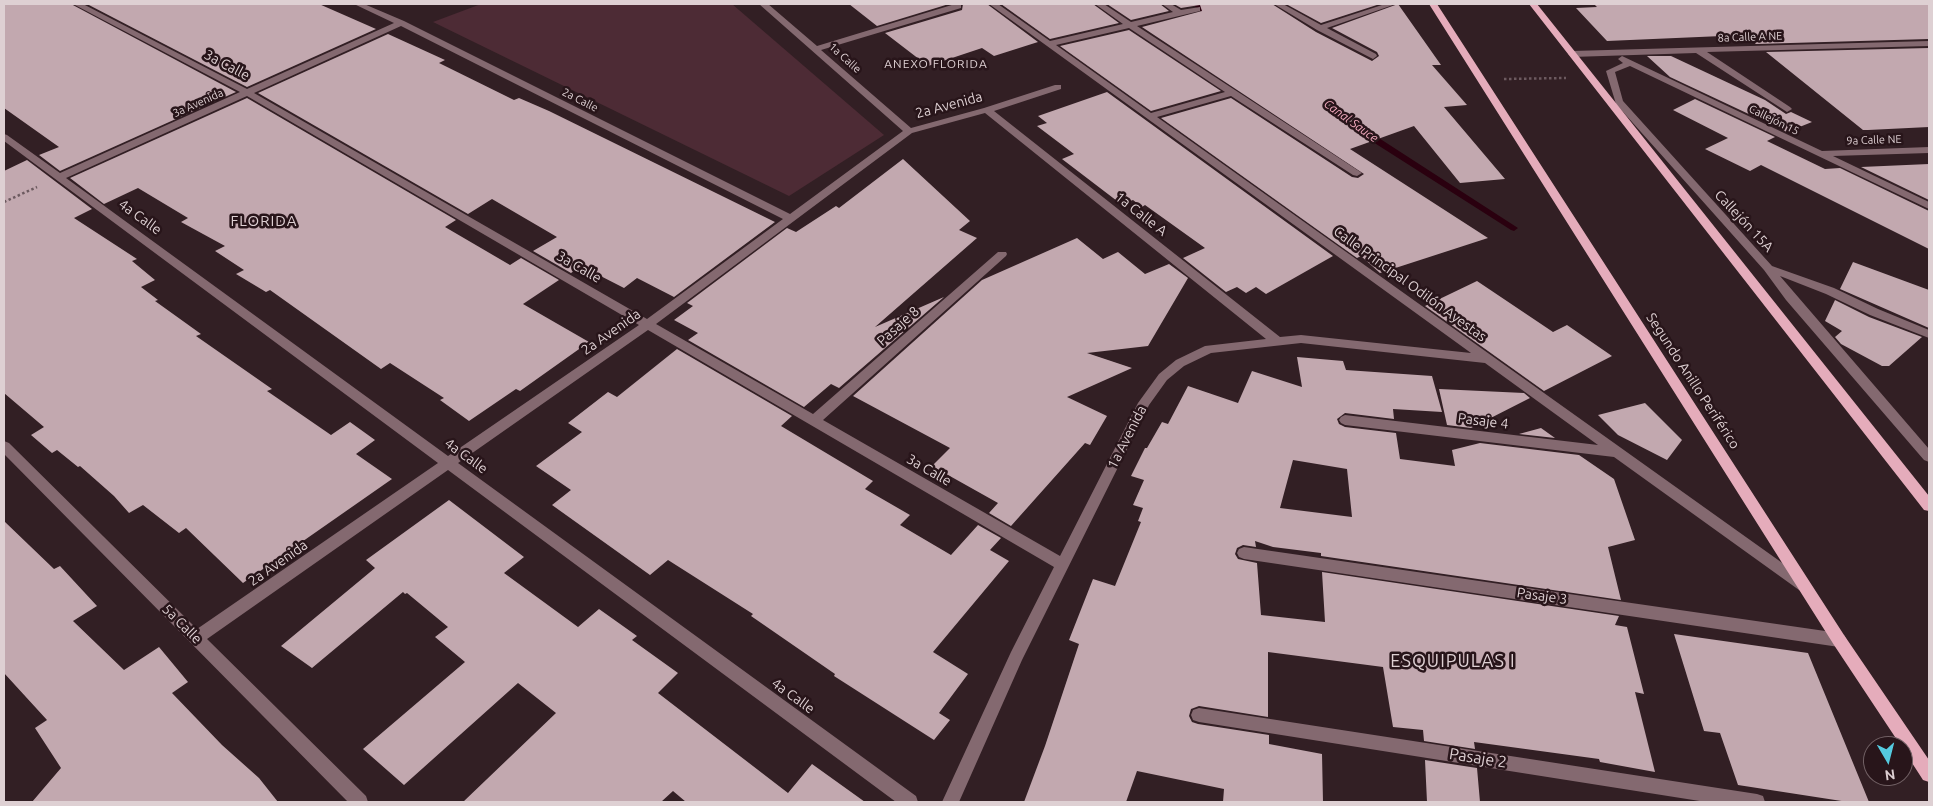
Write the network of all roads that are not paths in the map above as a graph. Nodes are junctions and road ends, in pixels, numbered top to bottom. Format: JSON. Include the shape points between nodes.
{"nodes":[{"id":1,"x":77,"y":4,"type":"edge"},
{"id":2,"x":358,"y":4,"type":"edge"},
{"id":3,"x":764,"y":4,"type":"edge"},
{"id":4,"x":993,"y":4,"type":"edge"},
{"id":5,"x":1099,"y":4,"type":"edge"},
{"id":6,"x":1166,"y":4,"type":"edge"},
{"id":7,"x":1278,"y":4,"type":"edge"},
{"id":8,"x":1392,"y":4,"type":"edge"},
{"id":9,"x":1433,"y":4,"type":"edge"},
{"id":10,"x":1534,"y":4,"type":"edge"},
{"id":11,"x":958,"y":6,"type":"dead end"},
{"id":12,"x":1198,"y":9,"type":"dead end"},
{"id":13,"x":1180,"y":13,"type":"junction"},
{"id":14,"x":401,"y":23,"type":"junction"},
{"id":15,"x":1129,"y":25,"type":"junction"},
{"id":16,"x":1320,"y":28,"type":"junction"},
{"id":17,"x":1929,"y":43,"type":"edge"},
{"id":18,"x":1049,"y":44,"type":"junction"},
{"id":19,"x":817,"y":49,"type":"junction"},
{"id":20,"x":1698,"y":50,"type":"junction"},
{"id":21,"x":1608,"y":52,"type":"junction"},
{"id":22,"x":1572,"y":54,"type":"junction"},
{"id":23,"x":1373,"y":56,"type":"dead end"},
{"id":24,"x":1629,"y":63,"type":"junction"},
{"id":25,"x":1058,"y":87,"type":"dead end"},
{"id":26,"x":248,"y":93,"type":"junction"},
{"id":27,"x":1232,"y":93,"type":"junction"},
{"id":28,"x":1787,"y":109,"type":"dead end"},
{"id":29,"x":987,"y":110,"type":"junction"},
{"id":30,"x":1150,"y":116,"type":"junction"},
{"id":31,"x":909,"y":131,"type":"junction"},
{"id":32,"x":4,"y":137,"type":"edge"},
{"id":33,"x":1929,"y":150,"type":"edge"},
{"id":34,"x":1819,"y":154,"type":"junction"},
{"id":35,"x":1357,"y":173,"type":"dead end"},
{"id":36,"x":59,"y":177,"type":"junction"},
{"id":37,"x":1929,"y":206,"type":"edge"},
{"id":38,"x":791,"y":219,"type":"junction"},
{"id":39,"x":1002,"y":254,"type":"dead end"},
{"id":40,"x":1768,"y":268,"type":"junction"},
{"id":41,"x":648,"y":324,"type":"junction"},
{"id":42,"x":1929,"y":334,"type":"edge"},
{"id":43,"x":1277,"y":340,"type":"junction"},
{"id":44,"x":1488,"y":359,"type":"junction"},
{"id":45,"x":1345,"y":420,"type":"dead end"},
{"id":46,"x":814,"y":421,"type":"junction"},
{"id":47,"x":4,"y":446,"type":"edge"},
{"id":48,"x":1618,"y":452,"type":"junction"},
{"id":49,"x":1929,"y":458,"type":"edge"},
{"id":50,"x":448,"y":463,"type":"junction"},
{"id":51,"x":1929,"y":506,"type":"edge"},
{"id":52,"x":1244,"y":553,"type":"dead end"},
{"id":53,"x":1061,"y":564,"type":"junction"},
{"id":54,"x":1808,"y":589,"type":"junction"},
{"id":55,"x":196,"y":638,"type":"junction"},
{"id":56,"x":1839,"y":640,"type":"junction"},
{"id":57,"x":1199,"y":715,"type":"dead end"},
{"id":58,"x":1929,"y":774,"type":"edge"},
{"id":59,"x":360,"y":802,"type":"edge"},
{"id":60,"x":910,"y":802,"type":"edge"},
{"id":61,"x":950,"y":802,"type":"edge"},
{"id":62,"x":1757,"y":802,"type":"edge"}],
"edges":[{"from":1,"to":26,"type":"street","name":"3a Calle"},
{"from":2,"to":14,"type":"street","name":"2a Calle"},
{"from":3,"to":19,"type":"street","name":"1a Calle"},
{"from":4,"to":18,"type":"street","name":"Calle Principal Odilón Ayestas"},
{"from":5,"to":15,"type":"street"},
{"from":6,"to":13,"type":"street"},
{"from":7,"to":16,"type":"street"},
{"from":8,"to":16,"type":"street"},
{"from":9,"to":54,"type":"main road","name":"Segundo Anillo Periférico"},
{"from":10,"to":22,"type":"main road"},
{"from":11,"to":19,"type":"street"},
{"from":12,"to":13,"type":"street"},
{"from":13,"to":15,"type":"street"},
{"from":14,"to":26,"type":"street","name":"3a Avenida"},
{"from":14,"to":38,"type":"street","name":"2a Calle"},
{"from":15,"to":18,"type":"street"},
{"from":15,"to":27,"type":"street"},
{"from":16,"to":23,"type":"street"},
{"from":17,"to":20,"type":"street","name":"8a Calle A NE"},
{"from":18,"to":30,"type":"street","name":"Calle Principal Odilón Ayestas"},
{"from":19,"to":31,"type":"street","name":"1a Calle"},
{"from":20,"to":21,"type":"street","name":"8a Calle A NE"},
{"from":20,"to":28,"type":"street"},
{"from":21,"to":22,"type":"street","name":"8a Calle A NE"},
{"from":21,"to":24,"type":"street","name":"Callejón 15"},
{"from":22,"to":51,"type":"main road"},
{"from":24,"to":34,"type":"street","name":"Callejón 15"},
{"from":24,"to":40,"type":"street","name":"Callejón 15A","via":[[1610,71],[1619,102]]},
{"from":25,"to":29,"type":"street","name":"2a Avenida"},
{"from":26,"to":36,"type":"street","name":"3a Avenida"},
{"from":26,"to":41,"type":"street","name":"3a Calle"},
{"from":27,"to":30,"type":"street"},
{"from":27,"to":35,"type":"street"},
{"from":29,"to":31,"type":"street","name":"2a Avenida"},
{"from":29,"to":43,"type":"street","name":"1a Calle A"},
{"from":30,"to":44,"type":"street","name":"Calle Principal Odilón Ayestas"},
{"from":31,"to":38,"type":"street","name":"2a Avenida"},
{"from":32,"to":36,"type":"street","name":"4a Calle"},
{"from":33,"to":34,"type":"street","name":"9a Calle NE"},
{"from":34,"to":37,"type":"street","name":"Callejón 15"},
{"from":36,"to":50,"type":"street","name":"4a Calle"},
{"from":38,"to":41,"type":"street","name":"2a Avenida"},
{"from":39,"to":46,"type":"street","name":"Pasaje 8"},
{"from":40,"to":42,"type":"street","name":"Callejón 15A"},
{"from":40,"to":49,"type":"street"},
{"from":41,"to":46,"type":"street","name":"3a Calle"},
{"from":41,"to":50,"type":"street","name":"2a Avenida"},
{"from":43,"to":44,"type":"street","name":"1a Avenida","via":[[1301,339]]},
{"from":43,"to":53,"type":"street","name":"1a Avenida","via":[[1209,349],[1180,363],[1163,377],[1144,403]]},
{"from":44,"to":48,"type":"street","name":"Calle Principal Odilón Ayestas"},
{"from":45,"to":48,"type":"street","name":"Pasaje 4"},
{"from":46,"to":53,"type":"street","name":"3a Calle"},
{"from":47,"to":55,"type":"street","name":"5a Calle"},
{"from":48,"to":54,"type":"street","name":"Calle Principal Odilón Ayestas"},
{"from":50,"to":55,"type":"street","name":"2a Avenida"},
{"from":50,"to":60,"type":"street","name":"4a Calle"},
{"from":52,"to":56,"type":"street","name":"Pasaje 3"},
{"from":53,"to":61,"type":"street","name":"1a Avenida"},
{"from":54,"to":56,"type":"main road","name":"Segundo Anillo Periférico"},
{"from":55,"to":59,"type":"street","name":"5a Calle"},
{"from":56,"to":58,"type":"main road","name":"Segundo Anillo Periférico"},
{"from":57,"to":62,"type":"street","name":"Pasaje 2"}]}
